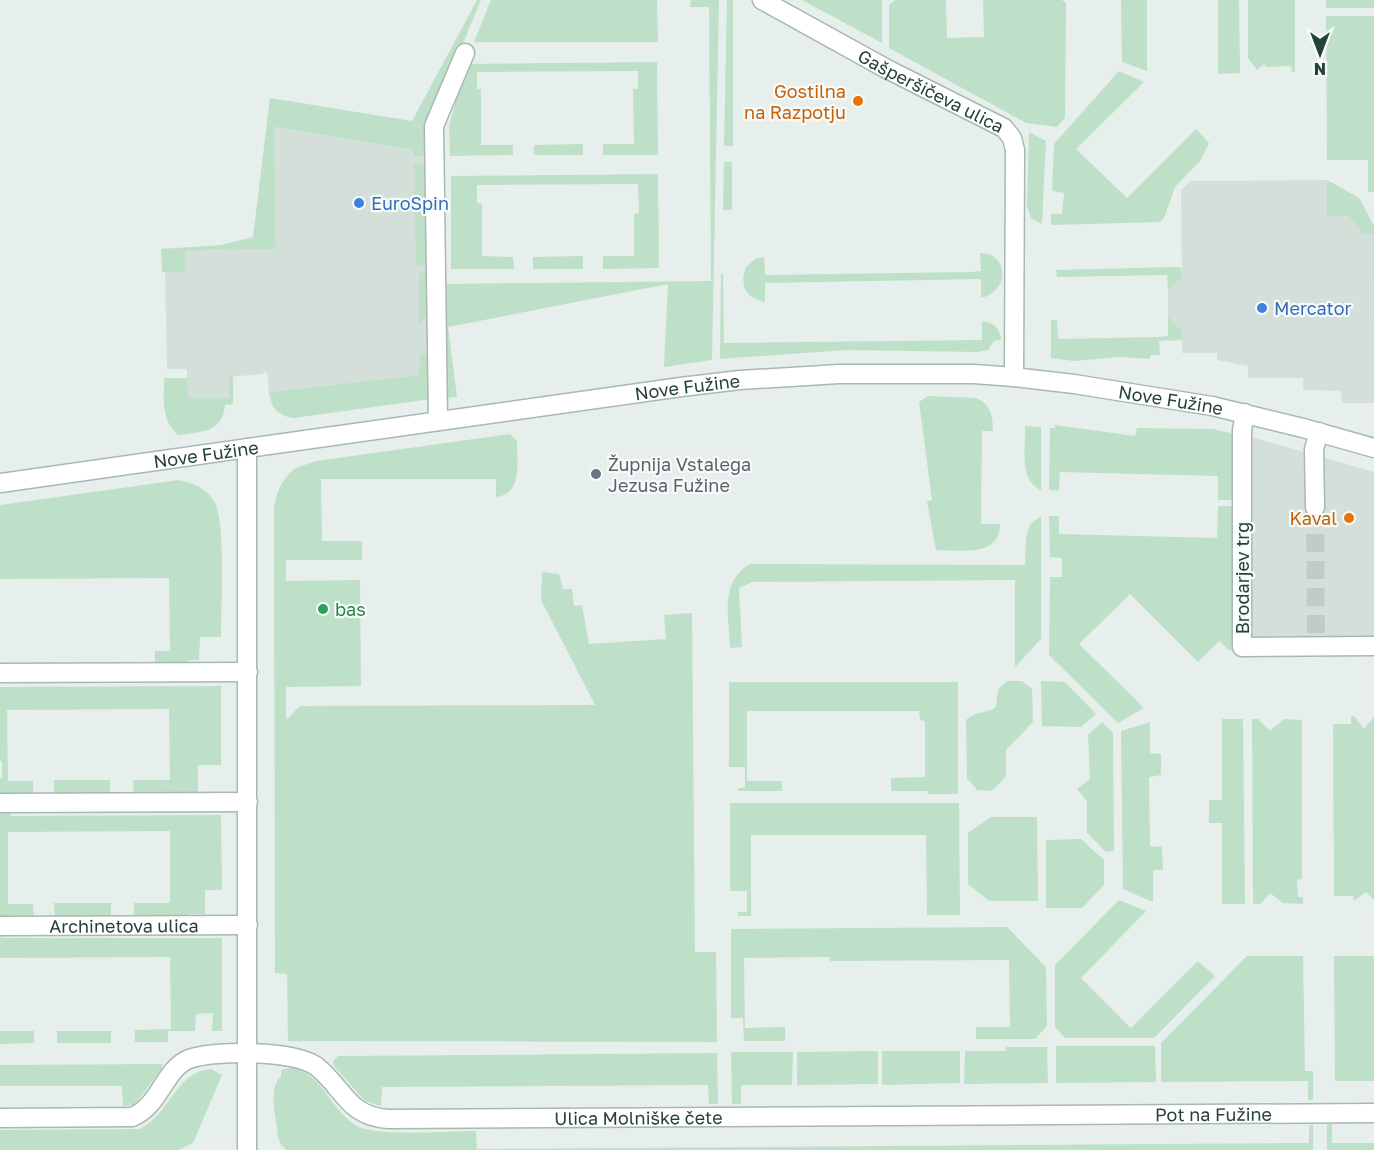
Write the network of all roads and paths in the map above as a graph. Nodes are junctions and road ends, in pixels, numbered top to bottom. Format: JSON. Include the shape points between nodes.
{"nodes":[{"id":1,"x":762,"y":0,"type":"edge"},
{"id":2,"x":465,"y":53,"type":"dead end"},
{"id":3,"x":1014,"y":377,"type":"junction"},
{"id":4,"x":1245,"y":413,"type":"junction"},
{"id":5,"x":438,"y":421,"type":"junction"},
{"id":6,"x":1319,"y":432,"type":"junction"},
{"id":7,"x":247,"y":448,"type":"junction"},
{"id":8,"x":1374,"y":448,"type":"edge"},
{"id":9,"x":0,"y":483,"type":"edge"},
{"id":10,"x":1315,"y":507,"type":"tunnel mouth"},
{"id":11,"x":1374,"y":646,"type":"edge"},
{"id":12,"x":248,"y":672,"type":"junction"},
{"id":13,"x":0,"y":673,"type":"edge"},
{"id":14,"x":248,"y":802,"type":"junction"},
{"id":15,"x":0,"y":803,"type":"edge"},
{"id":16,"x":248,"y":925,"type":"junction"},
{"id":17,"x":0,"y":926,"type":"edge"},
{"id":18,"x":248,"y":1054,"type":"junction"},
{"id":19,"x":1374,"y":1113,"type":"edge"},
{"id":20,"x":1052,"y":1114,"type":"joint"},
{"id":21,"x":0,"y":1118,"type":"edge"},
{"id":22,"x":247,"y":1150,"type":"edge"}],
"edges":[{"from":1,"to":3,"type":"street","name":"Gašperšičeva ulica","via":[[1004,129],[1012,138]]},
{"from":2,"to":5,"type":"street","via":[[434,126]]},
{"from":3,"to":4,"type":"street","name":"Nove Fužine"},
{"from":3,"to":5,"type":"street","name":"Nove Fužine","via":[[894,373],[775,377]]},
{"from":4,"to":6,"type":"street","name":"Nove Fužine"},
{"from":4,"to":11,"type":"street","name":"Brodarjev trg","via":[[1242,647]]},
{"from":5,"to":7,"type":"street","name":"Nove Fužine"},
{"from":6,"to":8,"type":"street","name":"Nove Fužine"},
{"from":6,"to":10,"type":"street","via":[[1314,449]]},
{"from":7,"to":9,"type":"street","name":"Nove Fužine"},
{"from":7,"to":12,"type":"street"},
{"from":12,"to":13,"type":"street"},
{"from":12,"to":14,"type":"street"},
{"from":14,"to":15,"type":"street"},
{"from":14,"to":16,"type":"street"},
{"from":16,"to":17,"type":"street","name":"Archinetova ulica"},
{"from":16,"to":18,"type":"street"},
{"from":18,"to":20,"type":"street","name":"Ulica Molniške čete","via":[[303,1059],[323,1072],[361,1112],[388,1119]]},
{"from":18,"to":21,"type":"street","via":[[207,1055],[187,1060],[172,1073],[147,1109],[132,1117]]},
{"from":18,"to":22,"type":"street"},
{"from":19,"to":20,"type":"street","name":"Pot na Fužine"}]}
